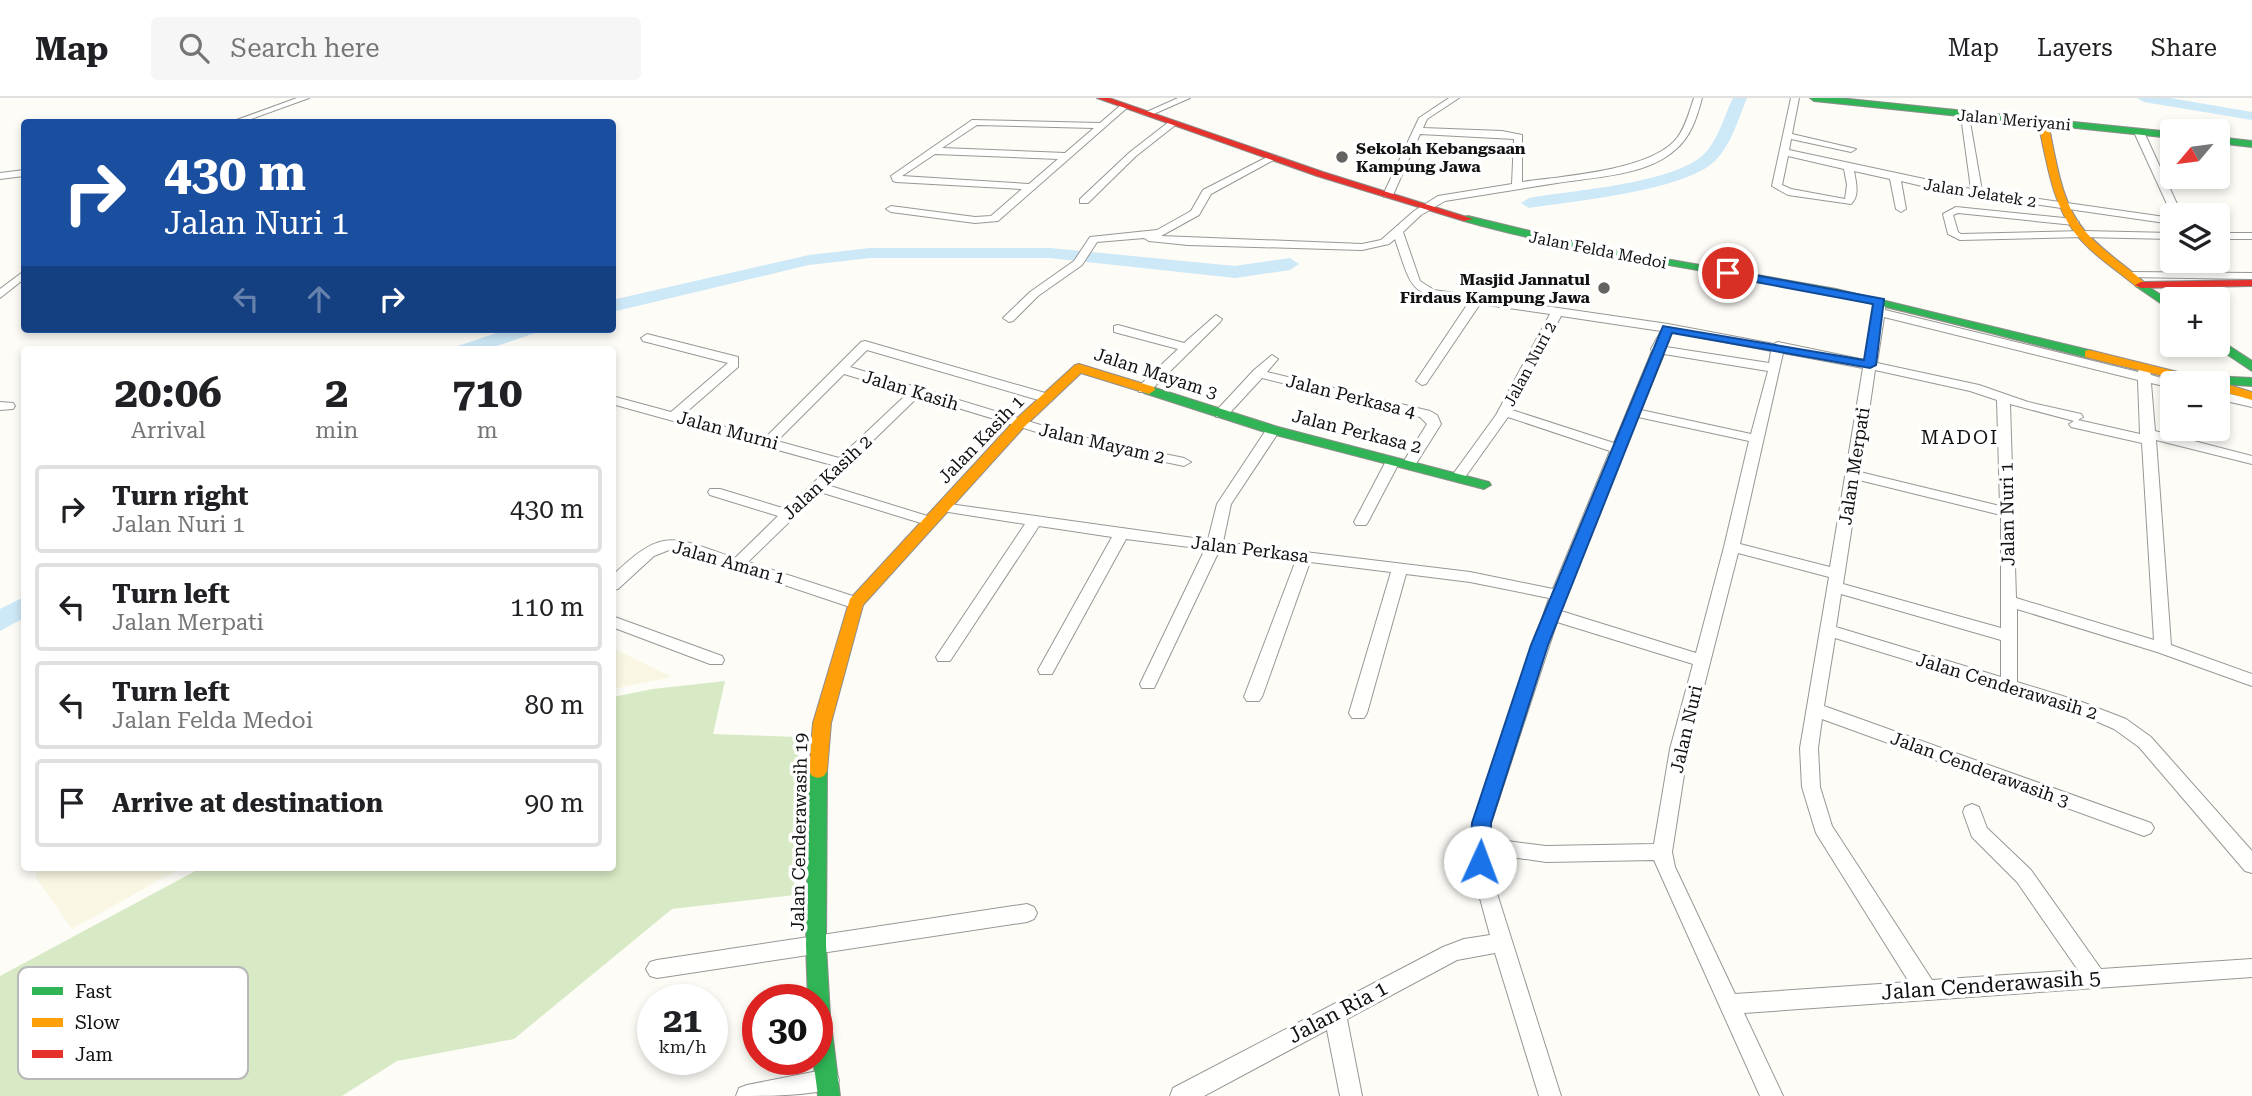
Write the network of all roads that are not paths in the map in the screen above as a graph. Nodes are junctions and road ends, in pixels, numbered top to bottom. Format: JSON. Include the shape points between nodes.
{"nodes":[{"id":1,"x":306,"y":98,"type":"edge"},
{"id":2,"x":1101,"y":98,"type":"edge"},
{"id":3,"x":1183,"y":98,"type":"edge"},
{"id":4,"x":1455,"y":98,"type":"edge"},
{"id":5,"x":1698,"y":98,"type":"edge"},
{"id":6,"x":1795,"y":98,"type":"edge"},
{"id":7,"x":1814,"y":98,"type":"edge"},
{"id":8,"x":1124,"y":107,"type":"junction"},
{"id":9,"x":1146,"y":114,"type":"junction"},
{"id":10,"x":1965,"y":116,"type":"junction"},
{"id":11,"x":245,"y":119,"type":"edge"},
{"id":12,"x":1173,"y":123,"type":"junction"},
{"id":13,"x":2043,"y":124,"type":"junction"},
{"id":14,"x":1101,"y":126,"type":"junction"},
{"id":15,"x":1416,"y":131,"type":"junction"},
{"id":16,"x":2139,"y":132,"type":"junction"},
{"id":17,"x":2160,"y":134,"type":"edge"},
{"id":18,"x":1787,"y":136,"type":"junction"},
{"id":19,"x":2230,"y":141,"type":"edge"},
{"id":20,"x":2252,"y":144,"type":"edge"},
{"id":21,"x":1851,"y":149,"type":"dead end"},
{"id":22,"x":934,"y":151,"type":"junction"},
{"id":23,"x":1784,"y":152,"type":"junction"},
{"id":24,"x":1066,"y":156,"type":"junction"},
{"id":25,"x":1274,"y":158,"type":"junction"},
{"id":26,"x":1849,"y":167,"type":"junction"},
{"id":27,"x":21,"y":173,"type":"edge"},
{"id":28,"x":0,"y":176,"type":"edge"},
{"id":29,"x":1895,"y":178,"type":"junction"},
{"id":30,"x":1517,"y":184,"type":"junction"},
{"id":31,"x":1032,"y":187,"type":"junction"},
{"id":32,"x":1977,"y":193,"type":"junction"},
{"id":33,"x":1388,"y":195,"type":"junction"},
{"id":34,"x":1084,"y":201,"type":"dead end"},
{"id":35,"x":2172,"y":203,"type":"edge"},
{"id":36,"x":2065,"y":205,"type":"junction"},
{"id":37,"x":1426,"y":207,"type":"junction"},
{"id":38,"x":891,"y":209,"type":"dead end"},
{"id":39,"x":1901,"y":209,"type":"dead end"},
{"id":40,"x":2160,"y":219,"type":"edge"},
{"id":41,"x":2078,"y":228,"type":"junction"},
{"id":42,"x":1398,"y":232,"type":"junction"},
{"id":43,"x":2160,"y":235,"type":"edge"},
{"id":44,"x":2230,"y":236,"type":"edge"},
{"id":45,"x":2252,"y":236,"type":"edge"},
{"id":46,"x":1143,"y":237,"type":"junction"},
{"id":47,"x":2252,"y":276,"type":"edge"},
{"id":48,"x":21,"y":277,"type":"edge"},
{"id":49,"x":2198,"y":280,"type":"junction"},
{"id":50,"x":2139,"y":283,"type":"junction"},
{"id":51,"x":2252,"y":285,"type":"edge"},
{"id":52,"x":0,"y":295,"type":"edge"},
{"id":53,"x":2160,"y":299,"type":"edge"},
{"id":54,"x":1476,"y":300,"type":"junction"},
{"id":55,"x":1879,"y":307,"type":"junction"},
{"id":56,"x":1557,"y":312,"type":"junction"},
{"id":57,"x":1009,"y":318,"type":"dead end"},
{"id":58,"x":1216,"y":319,"type":"dead end"},
{"id":59,"x":1118,"y":328,"type":"dead end"},
{"id":60,"x":1668,"y":328,"type":"junction"},
{"id":61,"x":647,"y":338,"type":"dead end"},
{"id":62,"x":1777,"y":346,"type":"junction"},
{"id":63,"x":1186,"y":347,"type":"junction"},
{"id":64,"x":1657,"y":349,"type":"junction"},
{"id":65,"x":2230,"y":351,"type":"edge"},
{"id":66,"x":1272,"y":359,"type":"dead end"},
{"id":67,"x":1870,"y":365,"type":"junction"},
{"id":68,"x":1079,"y":368,"type":"joint"},
{"id":69,"x":1775,"y":368,"type":"junction"},
{"id":70,"x":842,"y":369,"type":"junction"},
{"id":71,"x":2252,"y":369,"type":"edge"},
{"id":72,"x":2144,"y":372,"type":"junction"},
{"id":73,"x":1258,"y":373,"type":"junction"},
{"id":74,"x":2160,"y":375,"type":"edge"},
{"id":75,"x":2160,"y":379,"type":"edge"},
{"id":76,"x":1422,"y":381,"type":"dead end"},
{"id":77,"x":2252,"y":382,"type":"edge"},
{"id":78,"x":2230,"y":383,"type":"edge"},
{"id":79,"x":2230,"y":387,"type":"edge"},
{"id":80,"x":1144,"y":389,"type":"junction"},
{"id":81,"x":2230,"y":389,"type":"edge"},
{"id":82,"x":916,"y":392,"type":"junction"},
{"id":83,"x":2230,"y":392,"type":"edge"},
{"id":84,"x":2252,"y":394,"type":"edge"},
{"id":85,"x":1048,"y":398,"type":"junction"},
{"id":86,"x":2003,"y":398,"type":"junction"},
{"id":87,"x":616,"y":402,"type":"edge"},
{"id":88,"x":2252,"y":403,"type":"edge"},
{"id":89,"x":1633,"y":412,"type":"junction"},
{"id":90,"x":1221,"y":414,"type":"junction"},
{"id":91,"x":1503,"y":414,"type":"junction"},
{"id":92,"x":674,"y":416,"type":"junction"},
{"id":93,"x":1020,"y":423,"type":"junction"},
{"id":94,"x":1273,"y":430,"type":"junction"},
{"id":95,"x":2147,"y":436,"type":"junction"},
{"id":96,"x":1756,"y":439,"type":"junction"},
{"id":97,"x":770,"y":441,"type":"junction"},
{"id":98,"x":1618,"y":449,"type":"junction"},
{"id":99,"x":2252,"y":460,"type":"edge"},
{"id":100,"x":1184,"y":462,"type":"dead end"},
{"id":101,"x":1401,"y":462,"type":"junction"},
{"id":102,"x":842,"y":463,"type":"junction"},
{"id":103,"x":1853,"y":474,"type":"junction"},
{"id":104,"x":1458,"y":477,"type":"junction"},
{"id":105,"x":1484,"y":485,"type":"dead end"},
{"id":106,"x":817,"y":486,"type":"junction"},
{"id":107,"x":715,"y":492,"type":"dead end"},
{"id":108,"x":942,"y":507,"type":"junction"},
{"id":109,"x":2008,"y":512,"type":"junction"},
{"id":110,"x":787,"y":514,"type":"junction"},
{"id":111,"x":929,"y":521,"type":"junction"},
{"id":112,"x":1034,"y":522,"type":"junction"},
{"id":113,"x":1361,"y":522,"type":"dead end"},
{"id":114,"x":1121,"y":534,"type":"junction"},
{"id":115,"x":1213,"y":546,"type":"junction"},
{"id":116,"x":1732,"y":547,"type":"junction"},
{"id":117,"x":1305,"y":556,"type":"junction"},
{"id":118,"x":739,"y":562,"type":"junction"},
{"id":119,"x":1401,"y":568,"type":"junction"},
{"id":120,"x":1836,"y":580,"type":"junction"},
{"id":121,"x":616,"y":581,"type":"edge"},
{"id":122,"x":1558,"y":595,"type":"junction"},
{"id":123,"x":2009,"y":601,"type":"junction"},
{"id":124,"x":856,"y":603,"type":"junction"},
{"id":125,"x":1551,"y":614,"type":"junction"},
{"id":126,"x":616,"y":622,"type":"edge"},
{"id":127,"x":1829,"y":630,"type":"junction"},
{"id":128,"x":2008,"y":636,"type":"junction"},
{"id":129,"x":2163,"y":648,"type":"junction"},
{"id":130,"x":944,"y":657,"type":"dead end"},
{"id":131,"x":716,"y":660,"type":"dead end"},
{"id":132,"x":1702,"y":661,"type":"junction"},
{"id":133,"x":1046,"y":670,"type":"dead end"},
{"id":134,"x":2252,"y":680,"type":"edge"},
{"id":135,"x":1148,"y":684,"type":"dead end"},
{"id":136,"x":2009,"y":685,"type":"junction"},
{"id":137,"x":1253,"y":697,"type":"dead end"},
{"id":138,"x":1816,"y":710,"type":"junction"},
{"id":139,"x":1359,"y":713,"type":"dead end"},
{"id":140,"x":1972,"y":812,"type":"dead end"},
{"id":141,"x":2144,"y":828,"type":"dead end"},
{"id":142,"x":1479,"y":845,"type":"junction"},
{"id":143,"x":1662,"y":852,"type":"junction"},
{"id":144,"x":2252,"y":865,"type":"edge"},
{"id":145,"x":1027,"y":913,"type":"dead end"},
{"id":146,"x":1501,"y":943,"type":"junction"},
{"id":147,"x":816,"y":944,"type":"junction"},
{"id":148,"x":2252,"y":968,"type":"edge"},
{"id":149,"x":657,"y":969,"type":"dead end"},
{"id":150,"x":2095,"y":978,"type":"junction"},
{"id":151,"x":1926,"y":990,"type":"junction"},
{"id":152,"x":1730,"y":1004,"type":"junction"},
{"id":153,"x":1335,"y":1014,"type":"junction"},
{"id":154,"x":829,"y":1088,"type":"edge"},
{"id":155,"x":747,"y":1096,"type":"edge"},
{"id":156,"x":1181,"y":1096,"type":"edge"},
{"id":157,"x":1351,"y":1096,"type":"edge"},
{"id":158,"x":1550,"y":1096,"type":"edge"},
{"id":159,"x":1772,"y":1096,"type":"edge"}],
"edges":[{"from":1,"to":11,"type":"street"},
{"from":2,"to":8,"type":"street","name":"Jalan Felda Medoi"},
{"from":3,"to":9,"type":"street"},
{"from":4,"to":15,"type":"street","via":[[1425,116]]},
{"from":5,"to":30,"type":"street","via":[[1682,141],[1643,163]]},
{"from":6,"to":18,"type":"street"},
{"from":7,"to":10,"type":"street","name":"Jalan Meriyani"},
{"from":8,"to":9,"type":"street","name":"Jalan Felda Medoi"},
{"from":8,"to":14,"type":"street"},
{"from":9,"to":12,"type":"street","name":"Jalan Felda Medoi"},
{"from":10,"to":13,"type":"street","name":"Jalan Meriyani"},
{"from":10,"to":32,"type":"street"},
{"from":12,"to":25,"type":"street","name":"Jalan Felda Medoi"},
{"from":12,"to":34,"type":"street","via":[[1133,153]]},
{"from":13,"to":16,"type":"street","name":"Jalan Meriyani"},
{"from":13,"to":36,"type":"street"},
{"from":14,"to":22,"type":"street","via":[[975,122]]},
{"from":14,"to":24,"type":"street"},
{"from":15,"to":30,"type":"street","via":[[1519,137]]},
{"from":15,"to":33,"type":"street"},
{"from":16,"to":17,"type":"street","name":"Jalan Meriyani"},
{"from":16,"to":35,"type":"street"},
{"from":18,"to":21,"type":"street"},
{"from":18,"to":23,"type":"street"},
{"from":19,"to":20,"type":"street"},
{"from":22,"to":24,"type":"street"},
{"from":22,"to":31,"type":"street","via":[[895,178]]},
{"from":23,"to":26,"type":"street","name":"Jalan Jelatek 2"},
{"from":23,"to":26,"type":"street","via":[[1780,190],[1847,202],[1852,186]]},
{"from":24,"to":31,"type":"street"},
{"from":25,"to":33,"type":"street","name":"Jalan Felda Medoi"},
{"from":25,"to":46,"type":"street","via":[[1207,192],[1195,213],[1172,227]]},
{"from":26,"to":29,"type":"street","name":"Jalan Jelatek 2"},
{"from":27,"to":28,"type":"street"},
{"from":29,"to":32,"type":"street","name":"Jalan Jelatek 2"},
{"from":29,"to":39,"type":"street"},
{"from":30,"to":37,"type":"street","via":[[1442,198]]},
{"from":31,"to":38,"type":"street","via":[[991,220]]},
{"from":32,"to":36,"type":"street","name":"Jalan Jelatek 2"},
{"from":33,"to":37,"type":"street","name":"Jalan Felda Medoi"},
{"from":36,"to":40,"type":"street","name":"Jalan Jelatek 2"},
{"from":36,"to":41,"type":"street"},
{"from":37,"to":42,"type":"street"},
{"from":37,"to":55,"type":"street","name":"Jalan Felda Medoi","via":[[1589,251]]},
{"from":41,"to":41,"type":"street","via":[[1956,210],[1948,214],[1953,234],[1960,237]]},
{"from":41,"to":43,"type":"street"},
{"from":41,"to":50,"type":"street"},
{"from":42,"to":46,"type":"street","via":[[1385,242],[1362,247]]},
{"from":42,"to":54,"type":"street","via":[[1421,289]]},
{"from":44,"to":45,"type":"street"},
{"from":46,"to":57,"type":"street","via":[[1105,236],[1091,242],[1072,270],[1034,294]]},
{"from":47,"to":49,"type":"street"},
{"from":48,"to":52,"type":"street"},
{"from":49,"to":50,"type":"street"},
{"from":49,"to":51,"type":"street"},
{"from":50,"to":51,"type":"street"},
{"from":50,"to":53,"type":"street"},
{"from":54,"to":56,"type":"street"},
{"from":54,"to":76,"type":"street"},
{"from":55,"to":67,"type":"street","name":"Jalan Merpati"},
{"from":55,"to":72,"type":"street","name":"Jalan Felda Medoi"},
{"from":56,"to":60,"type":"street"},
{"from":56,"to":91,"type":"street","name":"Jalan Nuri 2"},
{"from":58,"to":63,"type":"street"},
{"from":59,"to":63,"type":"street"},
{"from":60,"to":62,"type":"street"},
{"from":60,"to":64,"type":"street"},
{"from":61,"to":92,"type":"street","via":[[733,360],[734,364]]},
{"from":62,"to":67,"type":"street"},
{"from":62,"to":69,"type":"street","name":"Jalan Nuri"},
{"from":63,"to":80,"type":"street"},
{"from":64,"to":69,"type":"street"},
{"from":64,"to":89,"type":"street"},
{"from":65,"to":71,"type":"street"},
{"from":66,"to":73,"type":"street"},
{"from":67,"to":86,"type":"street"},
{"from":67,"to":103,"type":"street","name":"Jalan Merpati"},
{"from":68,"to":80,"type":"street","name":"Jalan Mayam 3"},
{"from":68,"to":85,"type":"street","name":"Jalan Kasih 1"},
{"from":69,"to":96,"type":"street","name":"Jalan Nuri"},
{"from":70,"to":82,"type":"street","name":"Jalan Kasih"},
{"from":70,"to":85,"type":"street","via":[[865,345]]},
{"from":70,"to":97,"type":"street"},
{"from":71,"to":78,"type":"street"},
{"from":72,"to":74,"type":"street","name":"Jalan Felda Medoi"},
{"from":72,"to":75,"type":"street"},
{"from":72,"to":95,"type":"street"},
{"from":73,"to":90,"type":"street"},
{"from":73,"to":101,"type":"street","name":"Jalan Perkasa 4","via":[[1432,418],[1434,424]]},
{"from":77,"to":79,"type":"street"},
{"from":80,"to":90,"type":"street","name":"Jalan Mayam 3"},
{"from":81,"to":84,"type":"street"},
{"from":82,"to":93,"type":"street","name":"Jalan Kasih"},
{"from":82,"to":102,"type":"street","name":"Jalan Kasih 2"},
{"from":83,"to":88,"type":"street"},
{"from":85,"to":93,"type":"street","name":"Jalan Kasih 1"},
{"from":86,"to":95,"type":"street"},
{"from":86,"to":109,"type":"street","name":"Jalan Nuri 1"},
{"from":87,"to":92,"type":"street","name":"Jalan Murni"},
{"from":89,"to":96,"type":"street"},
{"from":89,"to":98,"type":"street"},
{"from":90,"to":94,"type":"street","name":"Jalan Perkasa 2"},
{"from":91,"to":98,"type":"street"},
{"from":91,"to":104,"type":"street","name":"Jalan Nuri 2"},
{"from":92,"to":97,"type":"street","name":"Jalan Murni"},
{"from":93,"to":100,"type":"street","name":"Jalan Mayam 2"},
{"from":93,"to":108,"type":"street","name":"Jalan Kasih 1"},
{"from":94,"to":101,"type":"street","name":"Jalan Perkasa 2"},
{"from":94,"to":115,"type":"street","via":[[1231,490]]},
{"from":95,"to":99,"type":"street"},
{"from":95,"to":129,"type":"street"},
{"from":96,"to":116,"type":"street","name":"Jalan Nuri"},
{"from":97,"to":102,"type":"street","name":"Jalan Murni"},
{"from":98,"to":122,"type":"street"},
{"from":101,"to":104,"type":"street","name":"Jalan Perkasa 2"},
{"from":101,"to":113,"type":"street"},
{"from":102,"to":106,"type":"street","name":"Jalan Kasih 2"},
{"from":103,"to":109,"type":"street"},
{"from":103,"to":120,"type":"street","name":"Jalan Merpati"},
{"from":104,"to":105,"type":"street","name":"Jalan Perkasa 2"},
{"from":106,"to":110,"type":"street","name":"Jalan Kasih 2"},
{"from":106,"to":111,"type":"street"},
{"from":107,"to":110,"type":"street"},
{"from":108,"to":111,"type":"street","name":"Jalan Cenderawasih 19"},
{"from":108,"to":112,"type":"street","name":"Jalan Perkasa"},
{"from":109,"to":123,"type":"street","name":"Jalan Nuri 1"},
{"from":110,"to":118,"type":"street","name":"Jalan Kasih 2"},
{"from":111,"to":124,"type":"street","name":"Jalan Cenderawasih 19"},
{"from":112,"to":114,"type":"street","name":"Jalan Perkasa"},
{"from":112,"to":130,"type":"street"},
{"from":114,"to":115,"type":"street","name":"Jalan Perkasa"},
{"from":114,"to":133,"type":"street"},
{"from":115,"to":117,"type":"street","name":"Jalan Perkasa"},
{"from":115,"to":135,"type":"street"},
{"from":116,"to":120,"type":"street"},
{"from":116,"to":132,"type":"street","name":"Jalan Nuri"},
{"from":117,"to":119,"type":"street","name":"Jalan Perkasa"},
{"from":117,"to":137,"type":"street"},
{"from":118,"to":121,"type":"street","name":"Jalan Aman 1","via":[[675,542],[654,548]]},
{"from":118,"to":124,"type":"street","name":"Jalan Aman 1"},
{"from":119,"to":122,"type":"street","name":"Jalan Perkasa"},
{"from":119,"to":139,"type":"street"},
{"from":120,"to":127,"type":"street","name":"Jalan Merpati"},
{"from":120,"to":128,"type":"street"},
{"from":122,"to":125,"type":"street"},
{"from":123,"to":128,"type":"street","name":"Jalan Nuri 1"},
{"from":123,"to":129,"type":"street"},
{"from":124,"to":147,"type":"street","name":"Jalan Cenderawasih 19","via":[[818,752]]},
{"from":125,"to":132,"type":"street"},
{"from":125,"to":142,"type":"street","via":[[1482,823]]},
{"from":126,"to":131,"type":"street"},
{"from":127,"to":136,"type":"street","name":"Jalan Cenderawasih 2"},
{"from":127,"to":138,"type":"street","name":"Jalan Merpati"},
{"from":128,"to":136,"type":"street","name":"Jalan Nuri 1"},
{"from":129,"to":134,"type":"street"},
{"from":132,"to":143,"type":"street","name":"Jalan Nuri","via":[[1679,749]]},
{"from":136,"to":144,"type":"street","name":"Jalan Cenderawasih 2","via":[[2105,716],[2134,732]]},
{"from":138,"to":141,"type":"street","name":"Jalan Cenderawasih 3"},
{"from":138,"to":151,"type":"street","name":"Jalan Merpati","via":[[1808,766],[1823,828]]},
{"from":140,"to":150,"type":"street","via":[[1983,838],[2024,876]]},
{"from":142,"to":143,"type":"street","via":[[1560,854]]},
{"from":142,"to":146,"type":"street","via":[[1484,884]]},
{"from":143,"to":152,"type":"street","name":"Jalan Nuri"},
{"from":145,"to":147,"type":"street"},
{"from":146,"to":153,"type":"street","name":"Jalan Ria 1","via":[[1450,953]]},
{"from":146,"to":158,"type":"street"},
{"from":147,"to":149,"type":"street"},
{"from":147,"to":154,"type":"street","name":"Jalan Cenderawasih 19"},
{"from":148,"to":150,"type":"street","name":"Jalan Cenderawasih 5"},
{"from":150,"to":151,"type":"street","name":"Jalan Cenderawasih 5"},
{"from":151,"to":152,"type":"street","name":"Jalan Cenderawasih 5"},
{"from":152,"to":159,"type":"street","name":"Jalan Nuri"},
{"from":153,"to":156,"type":"street","name":"Jalan Ria 1"},
{"from":153,"to":157,"type":"street"},
{"from":154,"to":155,"type":"street"}]}
